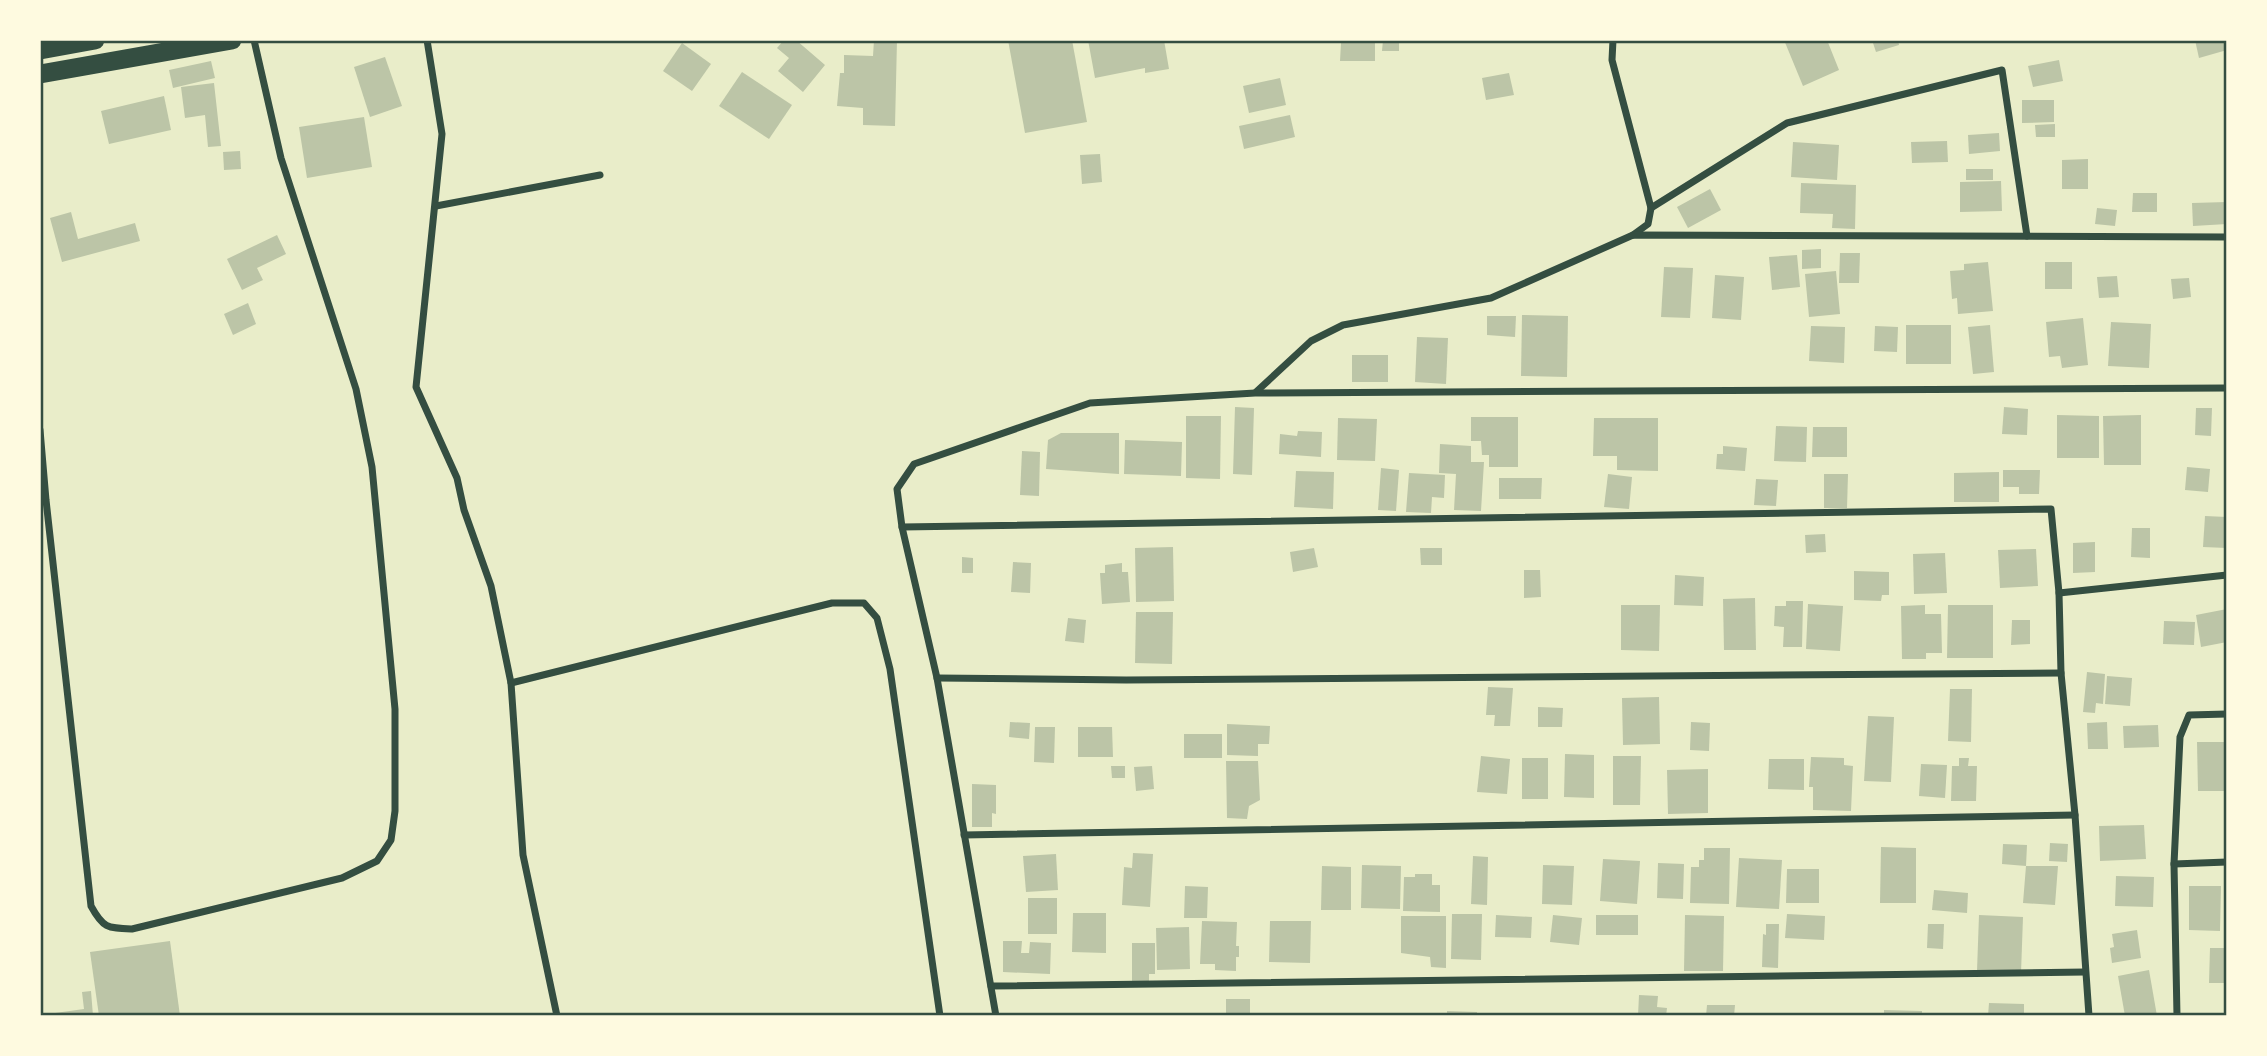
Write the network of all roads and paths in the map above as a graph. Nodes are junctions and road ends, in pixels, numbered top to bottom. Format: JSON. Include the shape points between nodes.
{"nodes":[{"id":1,"x":95,"y":40,"type":"edge"},
{"id":2,"x":232,"y":40,"type":"edge"},
{"id":3,"x":254,"y":40,"type":"edge"},
{"id":4,"x":427,"y":40,"type":"edge"},
{"id":5,"x":1613,"y":40,"type":"edge"},
{"id":6,"x":40,"y":50,"type":"edge"},
{"id":7,"x":40,"y":74,"type":"edge"},
{"id":8,"x":600,"y":175,"type":"dead end"},
{"id":9,"x":436,"y":206,"type":"junction"},
{"id":10,"x":1651,"y":208,"type":"junction"},
{"id":11,"x":1633,"y":235,"type":"junction"},
{"id":12,"x":2028,"y":236,"type":"junction"},
{"id":13,"x":2227,"y":237,"type":"edge"},
{"id":14,"x":2227,"y":388,"type":"edge"},
{"id":15,"x":1255,"y":393,"type":"junction"},
{"id":16,"x":40,"y":430,"type":"edge"},
{"id":17,"x":902,"y":527,"type":"junction"},
{"id":18,"x":2227,"y":575,"type":"edge"},
{"id":19,"x":2059,"y":593,"type":"junction"},
{"id":20,"x":2061,"y":673,"type":"junction"},
{"id":21,"x":937,"y":678,"type":"junction"},
{"id":22,"x":511,"y":683,"type":"junction"},
{"id":23,"x":2227,"y":715,"type":"edge"},
{"id":24,"x":2075,"y":815,"type":"junction"},
{"id":25,"x":964,"y":835,"type":"junction"},
{"id":26,"x":2227,"y":862,"type":"edge"},
{"id":27,"x":2174,"y":864,"type":"junction"},
{"id":28,"x":2085,"y":972,"type":"junction"},
{"id":29,"x":991,"y":986,"type":"junction"},
{"id":30,"x":557,"y":1016,"type":"edge"},
{"id":31,"x":940,"y":1016,"type":"edge"},
{"id":32,"x":996,"y":1016,"type":"edge"},
{"id":33,"x":2089,"y":1016,"type":"edge"},
{"id":34,"x":2177,"y":1016,"type":"edge"}],
"edges":[{"from":1,"to":6,"type":"highway"},
{"from":2,"to":7,"type":"highway"},
{"from":3,"to":16,"type":"street","via":[[281,158],[356,389],[372,467],[395,709],[395,811],[391,840],[377,861],[342,878],[132,929],[100,923],[91,906]]},
{"from":4,"to":9,"type":"street","via":[[442,134]]},
{"from":5,"to":10,"type":"street","via":[[1612,61]]},
{"from":8,"to":9,"type":"street"},
{"from":9,"to":22,"type":"street","via":[[416,387],[457,478],[491,586]]},
{"from":10,"to":11,"type":"street","via":[[1648,224]]},
{"from":10,"to":12,"type":"street","via":[[1787,123],[2002,70]]},
{"from":11,"to":12,"type":"street"},
{"from":11,"to":15,"type":"street","via":[[1491,298],[1343,326],[1311,341]]},
{"from":12,"to":13,"type":"street"},
{"from":14,"to":15,"type":"street"},
{"from":15,"to":17,"type":"street","via":[[1090,403],[914,464],[897,489]]},
{"from":17,"to":19,"type":"street","via":[[2052,509]]},
{"from":17,"to":21,"type":"street"},
{"from":18,"to":19,"type":"street"},
{"from":19,"to":20,"type":"street"},
{"from":20,"to":21,"type":"street"},
{"from":20,"to":24,"type":"street"},
{"from":21,"to":25,"type":"street"},
{"from":22,"to":30,"type":"street","via":[[523,855]]},
{"from":22,"to":31,"type":"street","via":[[832,603],[864,603],[877,618],[890,669]]},
{"from":23,"to":27,"type":"street","via":[[2189,715],[2180,737]]},
{"from":24,"to":25,"type":"street"},
{"from":24,"to":28,"type":"street"},
{"from":25,"to":29,"type":"street"},
{"from":26,"to":27,"type":"street"},
{"from":27,"to":34,"type":"street"},
{"from":28,"to":29,"type":"street"},
{"from":28,"to":33,"type":"street"},
{"from":29,"to":32,"type":"street"}]}
